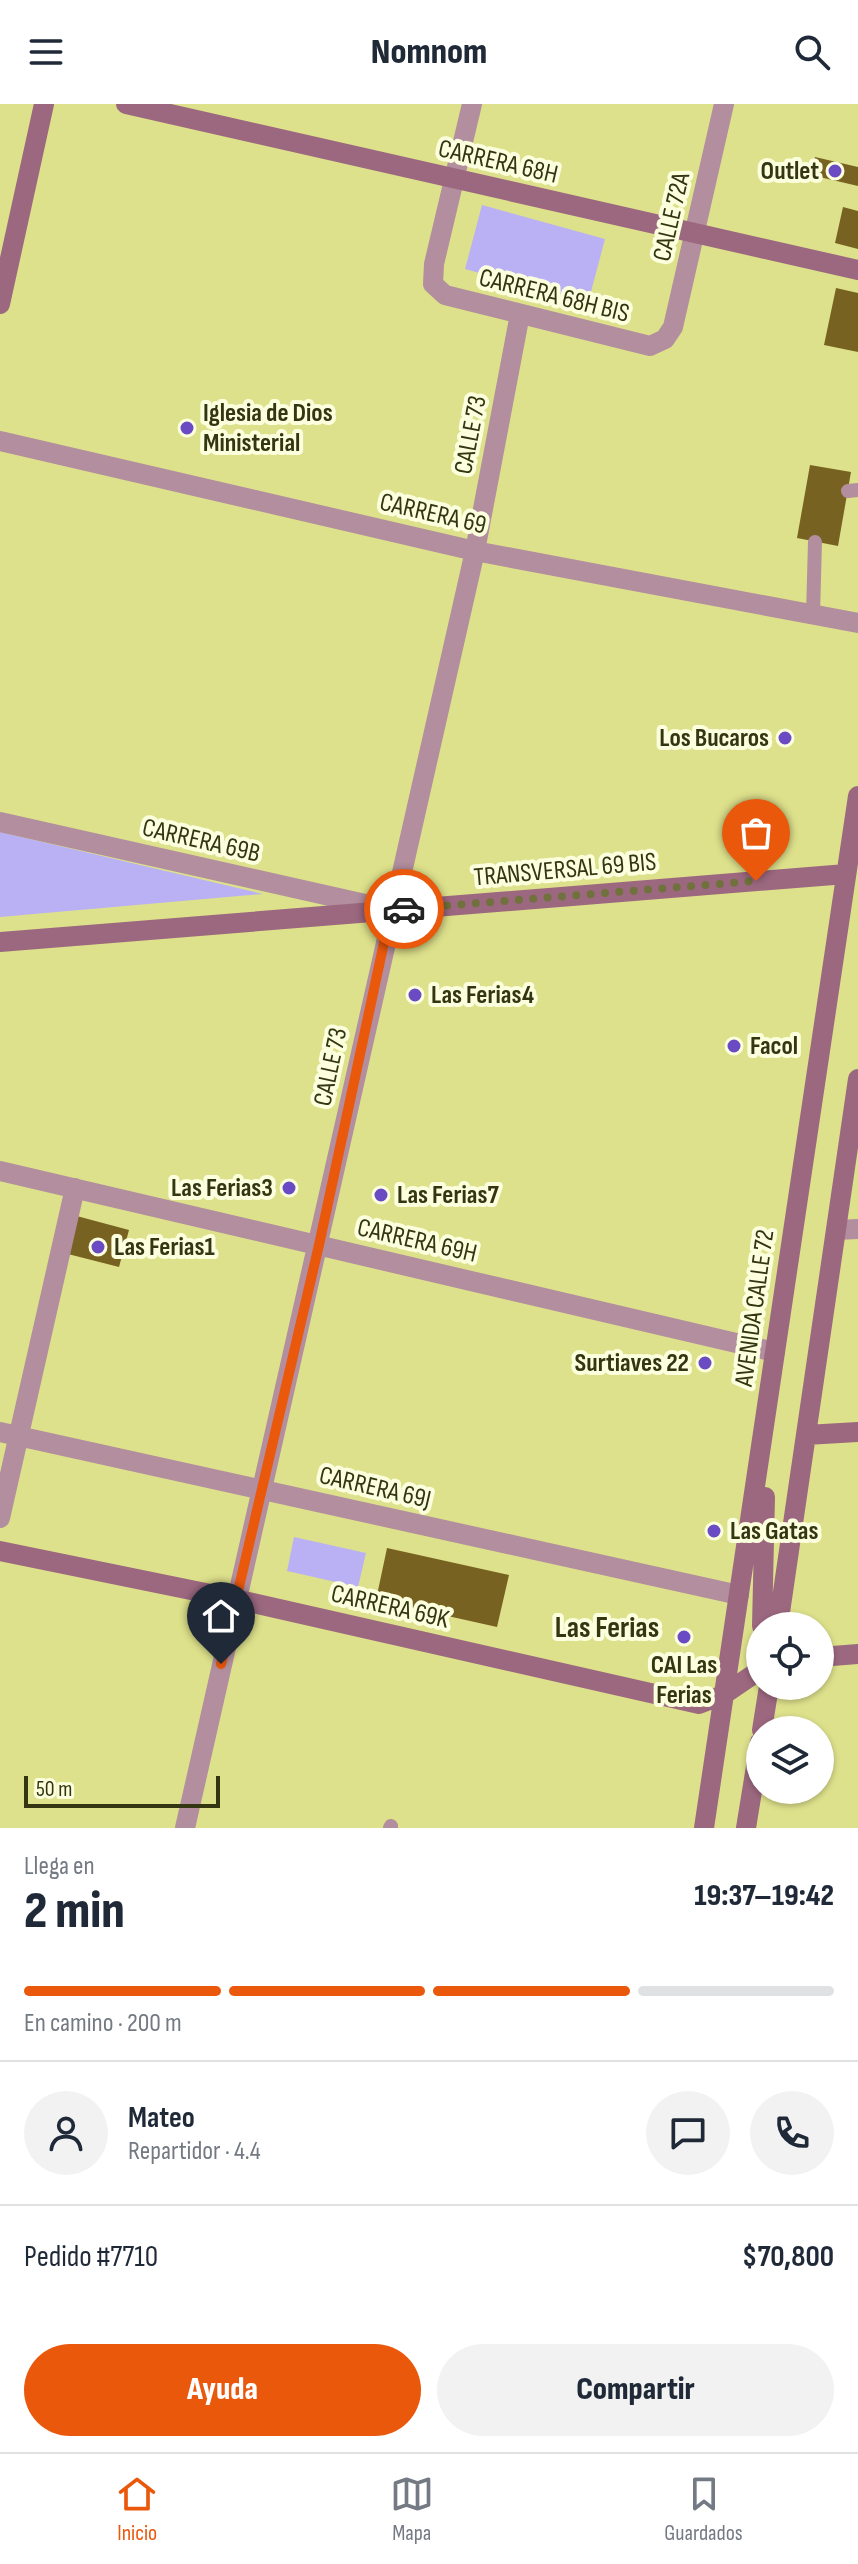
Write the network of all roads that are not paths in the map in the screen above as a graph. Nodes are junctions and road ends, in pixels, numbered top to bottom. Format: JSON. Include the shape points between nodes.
{"nodes":[{"id":1,"x":44,"y":104,"type":"edge"},
{"id":2,"x":126,"y":104,"type":"edge"},
{"id":3,"x":472,"y":104,"type":"edge"},
{"id":4,"x":724,"y":104,"type":"edge"},
{"id":5,"x":453,"y":178,"type":"junction"},
{"id":6,"x":696,"y":233,"type":"junction"},
{"id":7,"x":858,"y":270,"type":"edge"},
{"id":8,"x":0,"y":304,"type":"edge"},
{"id":9,"x":520,"y":314,"type":"junction"},
{"id":10,"x":665,"y":339,"type":"joint"},
{"id":11,"x":0,"y":441,"type":"edge"},
{"id":12,"x":815,"y":542,"type":"dead end"},
{"id":13,"x":475,"y":551,"type":"junction"},
{"id":14,"x":813,"y":614,"type":"junction"},
{"id":15,"x":858,"y":623,"type":"edge"},
{"id":16,"x":858,"y":796,"type":"edge"},
{"id":17,"x":0,"y":822,"type":"edge"},
{"id":18,"x":846,"y":874,"type":"junction"},
{"id":19,"x":391,"y":910,"type":"junction"},
{"id":20,"x":0,"y":942,"type":"edge"},
{"id":21,"x":858,"y":1079,"type":"edge"},
{"id":22,"x":0,"y":1171,"type":"edge"},
{"id":23,"x":75,"y":1188,"type":"junction"},
{"id":24,"x":858,"y":1229,"type":"edge"},
{"id":25,"x":836,"y":1230,"type":"junction"},
{"id":26,"x":319,"y":1245,"type":"junction"},
{"id":27,"x":775,"y":1352,"type":"junction"},
{"id":28,"x":770,"y":1385,"type":"junction"},
{"id":29,"x":858,"y":1432,"type":"edge"},
{"id":30,"x":9,"y":1434,"type":"edge"},
{"id":31,"x":806,"y":1435,"type":"junction"},
{"id":32,"x":261,"y":1489,"type":"junction"},
{"id":33,"x":0,"y":1518,"type":"edge"},
{"id":34,"x":0,"y":1551,"type":"edge"},
{"id":35,"x":739,"y":1595,"type":"junction"},
{"id":36,"x":235,"y":1599,"type":"junction"},
{"id":37,"x":762,"y":1612,"type":"edge"},
{"id":38,"x":780,"y":1612,"type":"edge"},
{"id":39,"x":858,"y":1654,"type":"edge"},
{"id":40,"x":834,"y":1656,"type":"edge"},
{"id":41,"x":746,"y":1679,"type":"edge"},
{"id":42,"x":723,"y":1695,"type":"junction"},
{"id":43,"x":750,"y":1804,"type":"edge"},
{"id":44,"x":185,"y":1828,"type":"edge"},
{"id":45,"x":704,"y":1828,"type":"edge"},
{"id":46,"x":746,"y":1828,"type":"edge"}],
"edges":[{"from":1,"to":8,"type":"street"},
{"from":2,"to":5,"type":"street","name":"CARRERA 68H"},
{"from":3,"to":5,"type":"street"},
{"from":4,"to":6,"type":"street","name":"CALLE 72A"},
{"from":5,"to":6,"type":"street","name":"CARRERA 68H"},
{"from":5,"to":9,"type":"street","name":"CARRERA 68H BIS","via":[[433,284],[445,295]]},
{"from":6,"to":7,"type":"street","name":"CARRERA 68H"},
{"from":6,"to":10,"type":"street","name":"CALLE 72A","via":[[673,327]]},
{"from":9,"to":10,"type":"street","name":"CARRERA 68H BIS","via":[[650,346]]},
{"from":9,"to":13,"type":"street","name":"CALLE 73"},
{"from":11,"to":13,"type":"street","name":"CARRERA 69"},
{"from":12,"to":14,"type":"lane"},
{"from":13,"to":14,"type":"street","name":"CARRERA 69"},
{"from":13,"to":19,"type":"street","name":"CALLE 73"},
{"from":14,"to":15,"type":"street","name":"CARRERA 69"},
{"from":16,"to":18,"type":"street","name":"AVENIDA CALLE 72"},
{"from":17,"to":19,"type":"street","name":"CARRERA 69B"},
{"from":18,"to":19,"type":"street","name":"TRANSVERSAL 69 BIS"},
{"from":18,"to":27,"type":"street","name":"AVENIDA CALLE 72"},
{"from":19,"to":20,"type":"street","name":"TRANSVERSAL 69 BIS"},
{"from":19,"to":26,"type":"street","name":"CALLE 73"},
{"from":21,"to":25,"type":"street"},
{"from":22,"to":23,"type":"street","name":"CARRERA 69H"},
{"from":23,"to":26,"type":"street","name":"CARRERA 69H"},
{"from":23,"to":30,"type":"street"},
{"from":24,"to":25,"type":"street"},
{"from":25,"to":31,"type":"street"},
{"from":26,"to":27,"type":"street","name":"CARRERA 69H"},
{"from":26,"to":32,"type":"street","name":"CALLE 73"},
{"from":27,"to":28,"type":"street","name":"AVENIDA CALLE 72"},
{"from":28,"to":35,"type":"street","name":"AVENIDA CALLE 72"},
{"from":28,"to":37,"type":"street"},
{"from":29,"to":31,"type":"street"},
{"from":30,"to":32,"type":"street","name":"CARRERA 69J"},
{"from":30,"to":33,"type":"street"},
{"from":31,"to":38,"type":"street"},
{"from":32,"to":35,"type":"street","name":"CARRERA 69J"},
{"from":32,"to":36,"type":"street","name":"CALLE 73"},
{"from":34,"to":36,"type":"street","name":"CARRERA 69K"},
{"from":35,"to":42,"type":"street","name":"AVENIDA CALLE 72"},
{"from":36,"to":42,"type":"street","name":"CARRERA 69K","via":[[699,1704]]},
{"from":36,"to":44,"type":"street","name":"CALLE 73"},
{"from":39,"to":40,"type":"street"},
{"from":41,"to":42,"type":"street","name":"CARRERA 69K"},
{"from":42,"to":45,"type":"street","name":"AVENIDA CALLE 72"},
{"from":43,"to":46,"type":"street"}]}
